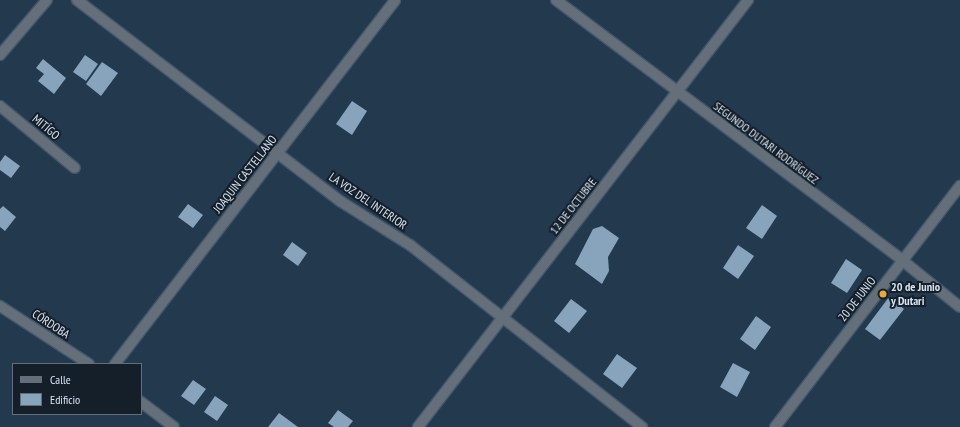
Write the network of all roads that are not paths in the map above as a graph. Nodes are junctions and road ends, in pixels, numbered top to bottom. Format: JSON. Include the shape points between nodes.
{"nodes":[{"id":1,"x":47,"y":0,"type":"edge"},
{"id":2,"x":77,"y":0,"type":"edge"},
{"id":3,"x":395,"y":0,"type":"edge"},
{"id":4,"x":556,"y":0,"type":"edge"},
{"id":5,"x":748,"y":0,"type":"edge"},
{"id":6,"x":0,"y":55,"type":"edge"},
{"id":7,"x":677,"y":93,"type":"junction"},
{"id":8,"x":0,"y":106,"type":"edge"},
{"id":9,"x":278,"y":152,"type":"junction"},
{"id":10,"x":75,"y":168,"type":"dead end"},
{"id":11,"x":960,"y":186,"type":"edge"},
{"id":12,"x":902,"y":261,"type":"junction"},
{"id":13,"x":0,"y":306,"type":"edge"},
{"id":14,"x":960,"y":307,"type":"edge"},
{"id":15,"x":502,"y":318,"type":"junction"},
{"id":16,"x":87,"y":363,"type":"edge"},
{"id":17,"x":115,"y":363,"type":"edge"},
{"id":18,"x":142,"y":403,"type":"edge"},
{"id":19,"x":174,"y":427,"type":"edge"},
{"id":20,"x":418,"y":427,"type":"edge"},
{"id":21,"x":642,"y":427,"type":"edge"},
{"id":22,"x":775,"y":427,"type":"edge"}],
"edges":[{"from":1,"to":6,"type":"street"},
{"from":2,"to":9,"type":"street","name":"LA VOZ DEL INTERIOR"},
{"from":3,"to":9,"type":"street","name":"JOAQUIN CASTELLANO"},
{"from":4,"to":7,"type":"street","name":"SEGUNDO DUTARI RODRÍGUEZ"},
{"from":5,"to":7,"type":"street","name":"12 DE OCTUBRE"},
{"from":7,"to":12,"type":"street","name":"SEGUNDO DUTARI RODRÍGUEZ"},
{"from":7,"to":15,"type":"street","name":"12 DE OCTUBRE"},
{"from":8,"to":10,"type":"street","name":"MITÍGO"},
{"from":9,"to":15,"type":"street","name":"LA VOZ DEL INTERIOR","via":[[340,201],[410,245]]},
{"from":9,"to":17,"type":"street","name":"JOAQUIN CASTELLANO"},
{"from":11,"to":12,"type":"street","name":"20 DE JUNIO"},
{"from":12,"to":14,"type":"street","name":"SEGUNDO DUTARI RODRÍGUEZ"},
{"from":12,"to":22,"type":"street","name":"20 DE JUNIO"},
{"from":13,"to":16,"type":"street","name":"CÓRDOBA"},
{"from":15,"to":20,"type":"street","name":"12 DE OCTUBRE"},
{"from":15,"to":21,"type":"street","name":"LA VOZ DEL INTERIOR"},
{"from":18,"to":19,"type":"street"}]}
